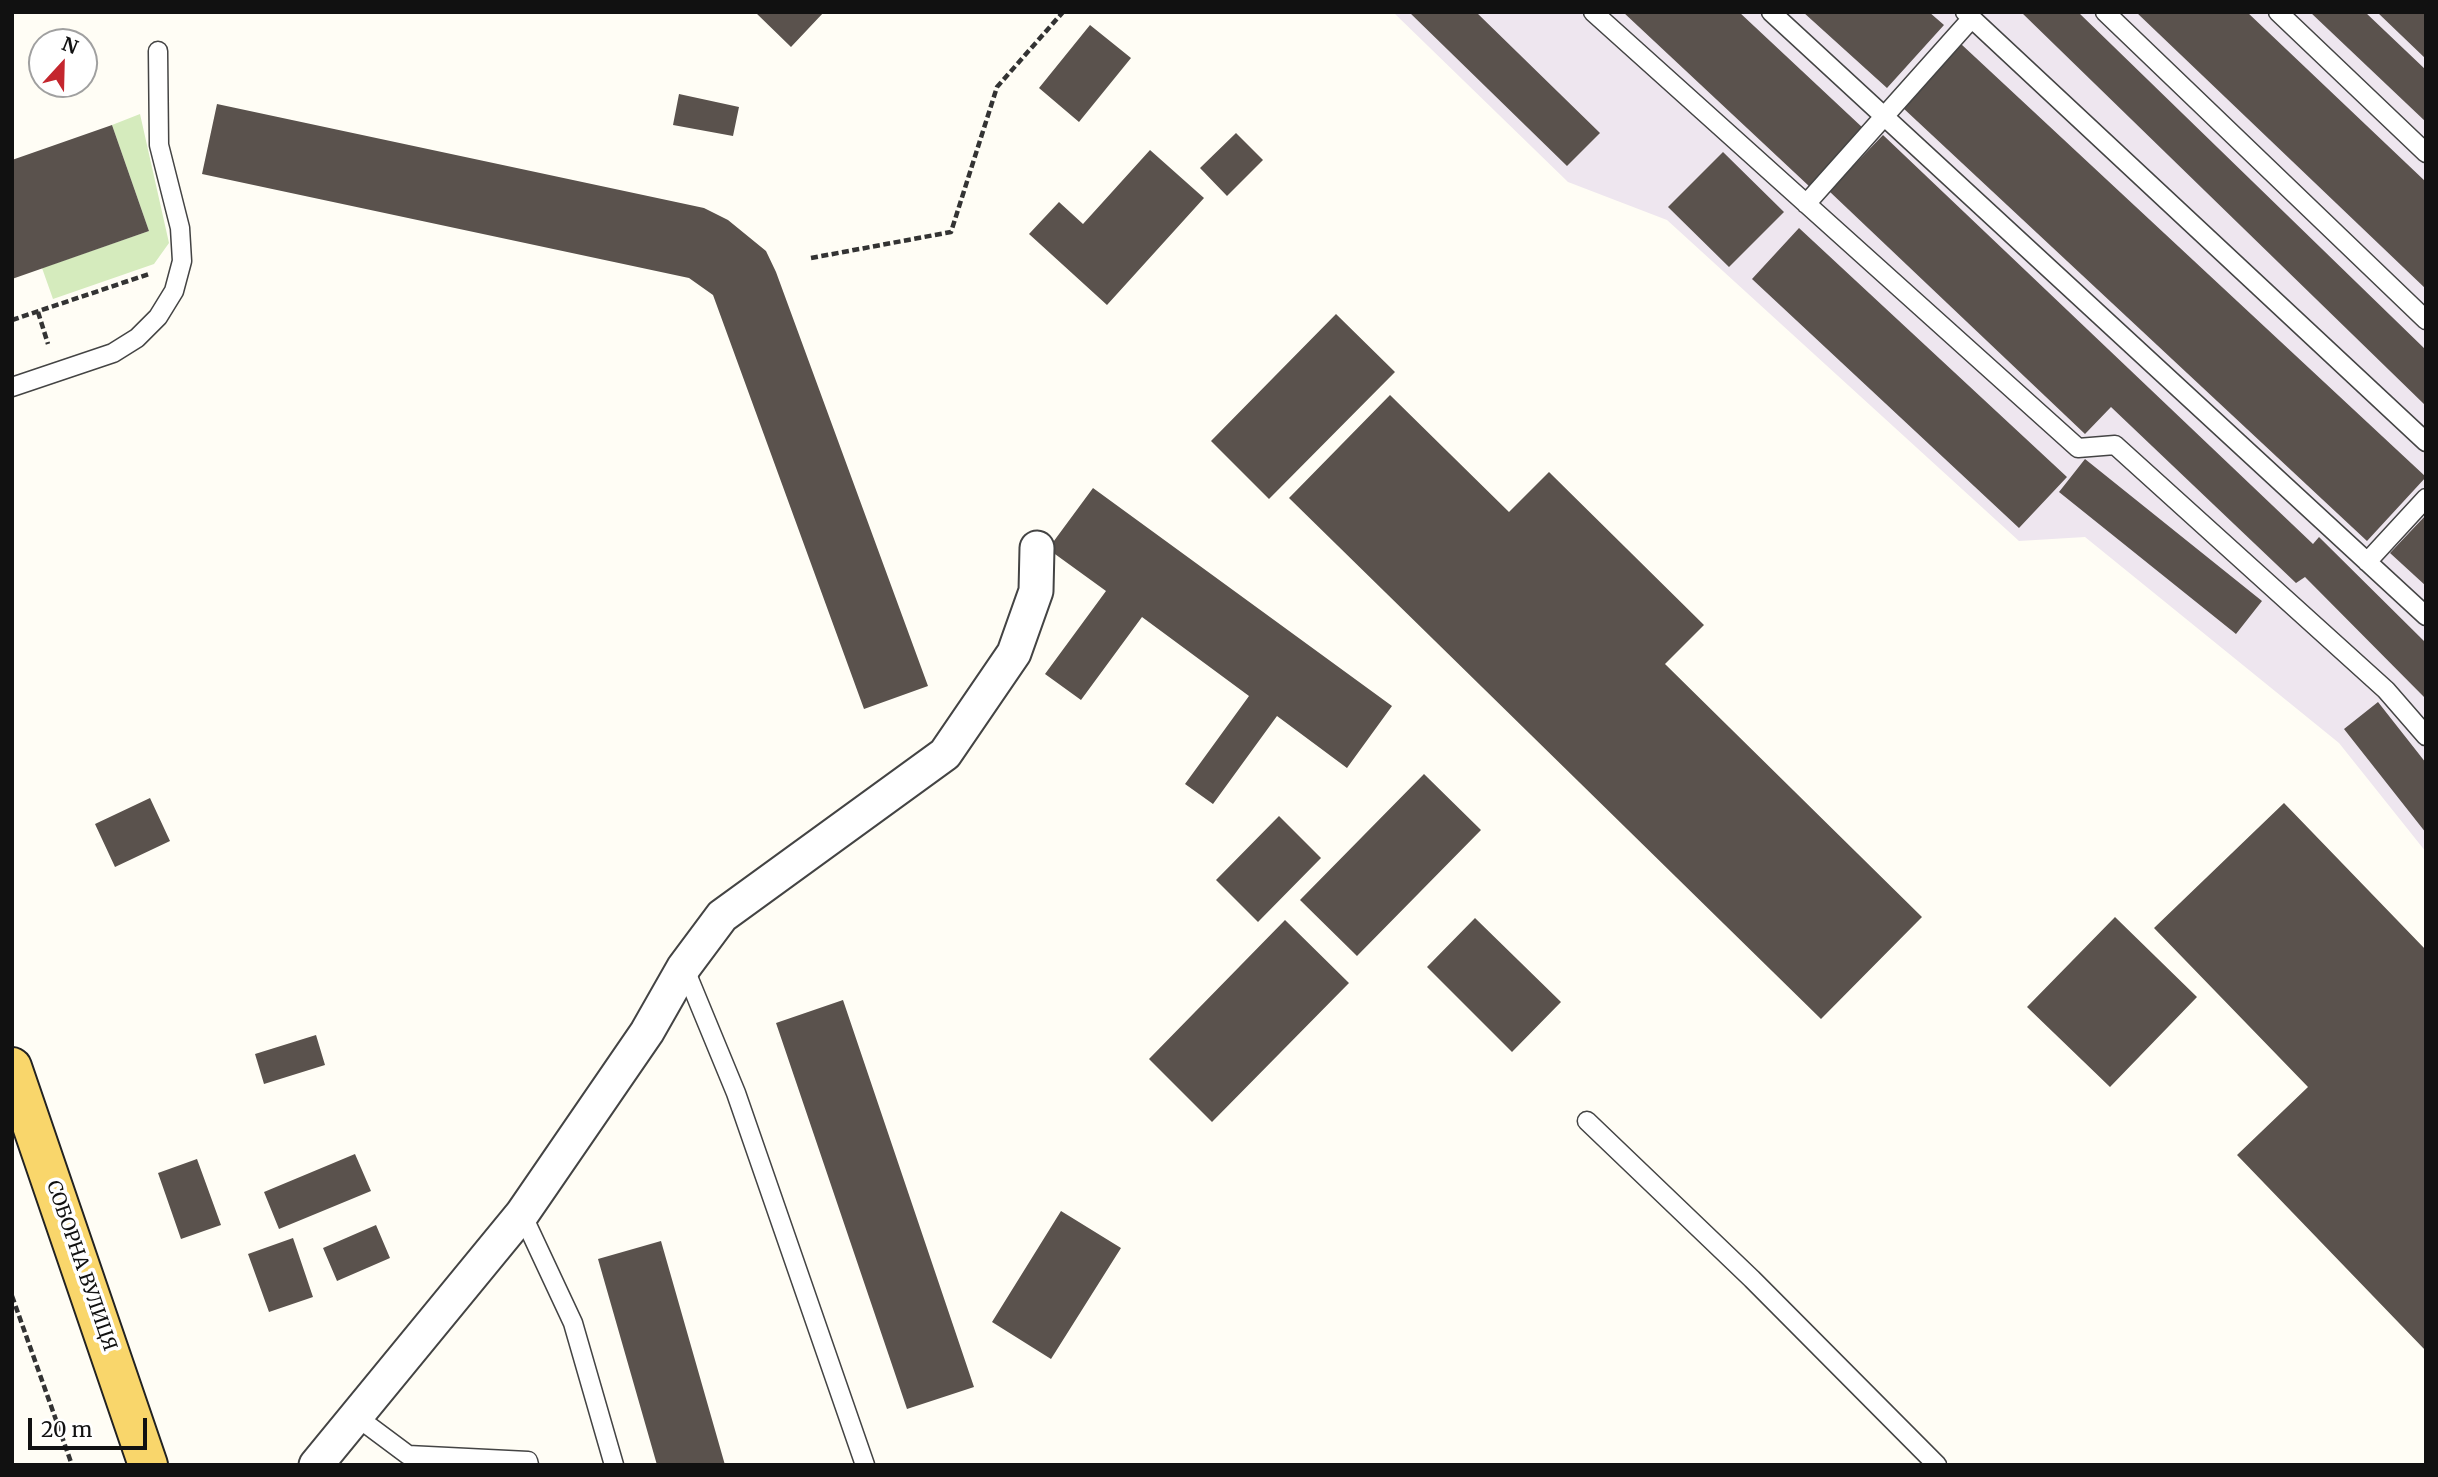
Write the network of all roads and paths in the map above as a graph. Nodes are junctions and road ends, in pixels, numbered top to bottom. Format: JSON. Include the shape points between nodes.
{"nodes":[{"id":1,"x":1063,"y":12,"type":"edge"},
{"id":2,"x":1592,"y":12,"type":"edge"},
{"id":3,"x":1771,"y":12,"type":"edge"},
{"id":4,"x":2105,"y":12,"type":"edge"},
{"id":5,"x":2278,"y":12,"type":"edge"},
{"id":6,"x":1968,"y":15,"type":"edge"},
{"id":7,"x":158,"y":51,"type":"dead end"},
{"id":8,"x":1884,"y":117,"type":"junction"},
{"id":9,"x":2426,"y":153,"type":"edge"},
{"id":10,"x":1806,"y":204,"type":"junction"},
{"id":11,"x":811,"y":258,"type":"dead end"},
{"id":12,"x":182,"y":261,"type":"junction"},
{"id":13,"x":12,"y":320,"type":"edge"},
{"id":14,"x":2426,"y":320,"type":"edge"},
{"id":15,"x":12,"y":387,"type":"edge"},
{"id":16,"x":2426,"y":442,"type":"edge"},
{"id":17,"x":2426,"y":498,"type":"edge"},
{"id":18,"x":1037,"y":548,"type":"dead end"},
{"id":19,"x":2367,"y":562,"type":"junction"},
{"id":20,"x":2426,"y":616,"type":"edge"},
{"id":21,"x":2426,"y":736,"type":"edge"},
{"id":22,"x":684,"y":967,"type":"junction"},
{"id":23,"x":12,"y":1067,"type":"edge"},
{"id":24,"x":1587,"y":1121,"type":"dead end"},
{"id":25,"x":522,"y":1214,"type":"junction"},
{"id":26,"x":12,"y":1296,"type":"edge"},
{"id":27,"x":357,"y":1417,"type":"junction"},
{"id":28,"x":404,"y":1460,"type":"edge"},
{"id":29,"x":72,"y":1465,"type":"edge"},
{"id":30,"x":148,"y":1465,"type":"edge"},
{"id":31,"x":316,"y":1465,"type":"edge"},
{"id":32,"x":529,"y":1465,"type":"edge"},
{"id":33,"x":614,"y":1465,"type":"edge"},
{"id":34,"x":865,"y":1465,"type":"edge"},
{"id":35,"x":1937,"y":1465,"type":"edge"}],
"edges":[{"from":1,"to":11,"type":"path","via":[[997,87],[951,232]]},
{"from":2,"to":10,"type":"lane"},
{"from":3,"to":8,"type":"lane"},
{"from":4,"to":14,"type":"lane"},
{"from":5,"to":9,"type":"lane"},
{"from":6,"to":8,"type":"lane"},
{"from":6,"to":16,"type":"lane"},
{"from":7,"to":12,"type":"lane","via":[[159,145],[180,228]]},
{"from":8,"to":10,"type":"lane"},
{"from":8,"to":19,"type":"lane"},
{"from":10,"to":21,"type":"lane","via":[[2078,448],[2115,445],[2386,690]]},
{"from":12,"to":13,"type":"path"},
{"from":12,"to":15,"type":"lane","via":[[174,291],[158,317],[137,338],[113,353]]},
{"from":17,"to":19,"type":"lane"},
{"from":18,"to":22,"type":"street","via":[[1036,591],[1014,653],[945,754],[722,916]]},
{"from":19,"to":20,"type":"lane"},
{"from":22,"to":25,"type":"street","via":[[647,1032]]},
{"from":22,"to":34,"type":"lane","via":[[736,1093]]},
{"from":23,"to":30,"type":"main road","name":"СОБОРНА ВУЛИЦЯ"},
{"from":24,"to":35,"type":"lane"},
{"from":25,"to":27,"type":"street"},
{"from":25,"to":33,"type":"lane","via":[[573,1323]]},
{"from":26,"to":29,"type":"path"},
{"from":27,"to":28,"type":"lane"},
{"from":27,"to":31,"type":"street"},
{"from":28,"to":32,"type":"lane","via":[[528,1461]]}]}
